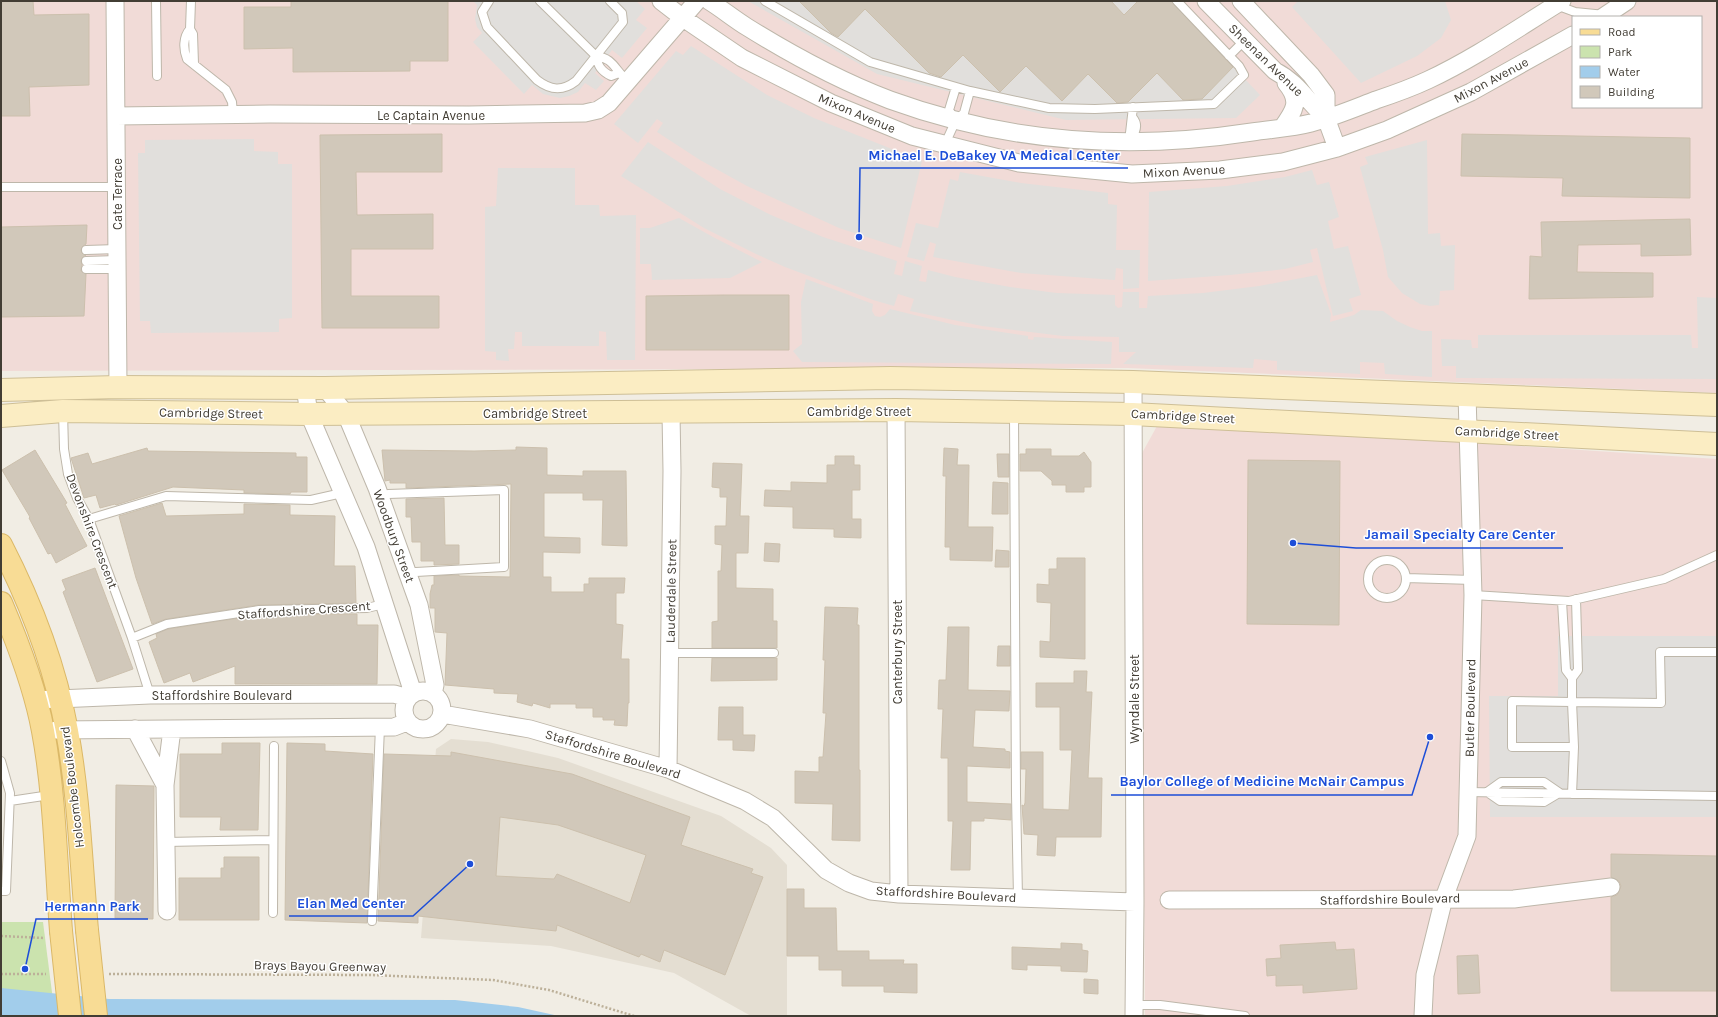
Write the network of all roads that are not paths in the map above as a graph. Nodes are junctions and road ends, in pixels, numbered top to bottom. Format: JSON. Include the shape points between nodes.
{"nodes":[{"id":1,"x":115,"y":1,"type":"edge"},
{"id":2,"x":156,"y":1,"type":"edge"},
{"id":3,"x":191,"y":1,"type":"edge"},
{"id":4,"x":489,"y":1,"type":"edge"},
{"id":5,"x":540,"y":1,"type":"edge"},
{"id":6,"x":610,"y":1,"type":"edge"},
{"id":7,"x":661,"y":1,"type":"edge"},
{"id":8,"x":697,"y":1,"type":"edge"},
{"id":9,"x":709,"y":1,"type":"edge"},
{"id":10,"x":765,"y":1,"type":"edge"},
{"id":11,"x":1177,"y":1,"type":"edge"},
{"id":12,"x":1206,"y":1,"type":"edge"},
{"id":13,"x":1241,"y":1,"type":"edge"},
{"id":14,"x":1627,"y":1,"type":"edge"},
{"id":15,"x":1557,"y":2,"type":"edge"},
{"id":16,"x":1605,"y":16,"type":"edge"},
{"id":17,"x":683,"y":18,"type":"junction"},
{"id":18,"x":1572,"y":36,"type":"edge"},
{"id":19,"x":1245,"y":40,"type":"junction"},
{"id":20,"x":596,"y":56,"type":"junction"},
{"id":21,"x":1229,"y":56,"type":"junction"},
{"id":22,"x":1275,"y":70,"type":"junction"},
{"id":23,"x":157,"y":76,"type":"dead end"},
{"id":24,"x":624,"y":77,"type":"junction"},
{"id":25,"x":956,"y":87,"type":"junction"},
{"id":26,"x":970,"y":91,"type":"junction"},
{"id":27,"x":1133,"y":107,"type":"junction"},
{"id":28,"x":233,"y":114,"type":"junction"},
{"id":29,"x":116,"y":116,"type":"junction"},
{"id":30,"x":1326,"y":118,"type":"junction"},
{"id":31,"x":956,"y":120,"type":"junction"},
{"id":32,"x":1282,"y":128,"type":"junction"},
{"id":33,"x":1133,"y":139,"type":"junction"},
{"id":34,"x":945,"y":144,"type":"junction"},
{"id":35,"x":1337,"y":148,"type":"junction"},
{"id":36,"x":1,"y":187,"type":"edge"},
{"id":37,"x":116,"y":187,"type":"junction"},
{"id":38,"x":86,"y":250,"type":"dead end"},
{"id":39,"x":117,"y":259,"type":"junction"},
{"id":40,"x":86,"y":265,"type":"dead end"},
{"id":41,"x":1133,"y":382,"type":"junction"},
{"id":42,"x":118,"y":387,"type":"junction"},
{"id":43,"x":315,"y":388,"type":"junction"},
{"id":44,"x":1,"y":390,"type":"edge"},
{"id":45,"x":1467,"y":395,"type":"junction"},
{"id":46,"x":1717,"y":405,"type":"edge"},
{"id":47,"x":896,"y":410,"type":"junction"},
{"id":48,"x":63,"y":411,"type":"junction"},
{"id":49,"x":1014,"y":412,"type":"junction"},
{"id":50,"x":671,"y":413,"type":"junction"},
{"id":51,"x":309,"y":414,"type":"junction"},
{"id":52,"x":346,"y":414,"type":"junction"},
{"id":53,"x":1132,"y":414,"type":"junction"},
{"id":54,"x":1,"y":416,"type":"edge"},
{"id":55,"x":1469,"y":431,"type":"junction"},
{"id":56,"x":1717,"y":444,"type":"edge"},
{"id":57,"x":342,"y":493,"type":"junction"},
{"id":58,"x":384,"y":496,"type":"junction"},
{"id":59,"x":89,"y":519,"type":"junction"},
{"id":60,"x":1,"y":545,"type":"edge"},
{"id":61,"x":1717,"y":555,"type":"edge"},
{"id":62,"x":408,"y":574,"type":"junction"},
{"id":63,"x":1406,"y":578,"type":"junction"},
{"id":64,"x":1473,"y":588,"type":"junction"},
{"id":65,"x":1576,"y":599,"type":"junction"},
{"id":66,"x":1562,"y":601,"type":"junction"},
{"id":67,"x":384,"y":604,"type":"junction"},
{"id":68,"x":2,"y":610,"type":"edge"},
{"id":69,"x":132,"y":638,"type":"junction"},
{"id":70,"x":774,"y":652,"type":"dead end"},
{"id":71,"x":1717,"y":652,"type":"edge"},
{"id":72,"x":670,"y":653,"type":"junction"},
{"id":73,"x":1572,"y":678,"type":"junction"},
{"id":74,"x":433,"y":694,"type":"junction"},
{"id":75,"x":150,"y":695,"type":"junction"},
{"id":76,"x":410,"y":695,"type":"junction"},
{"id":77,"x":60,"y":699,"type":"junction"},
{"id":78,"x":35,"y":700,"type":"junction"},
{"id":79,"x":1572,"y":702,"type":"junction"},
{"id":80,"x":442,"y":714,"type":"junction"},
{"id":81,"x":407,"y":722,"type":"junction"},
{"id":82,"x":380,"y":727,"type":"junction"},
{"id":83,"x":135,"y":729,"type":"junction"},
{"id":84,"x":172,"y":729,"type":"junction"},
{"id":85,"x":43,"y":730,"type":"junction"},
{"id":86,"x":67,"y":730,"type":"junction"},
{"id":87,"x":274,"y":746,"type":"dead end"},
{"id":88,"x":1574,"y":747,"type":"junction"},
{"id":89,"x":1,"y":761,"type":"edge"},
{"id":90,"x":668,"y":769,"type":"junction"},
{"id":91,"x":165,"y":785,"type":"junction"},
{"id":92,"x":1468,"y":792,"type":"junction"},
{"id":93,"x":1572,"y":794,"type":"junction"},
{"id":94,"x":50,"y":795,"type":"junction"},
{"id":95,"x":1717,"y":796,"type":"edge"},
{"id":96,"x":10,"y":800,"type":"junction"},
{"id":97,"x":274,"y":840,"type":"junction"},
{"id":98,"x":166,"y":842,"type":"junction"},
{"id":99,"x":1611,"y":887,"type":"dead end"},
{"id":100,"x":1,"y":891,"type":"edge"},
{"id":101,"x":898,"y":894,"type":"junction"},
{"id":102,"x":1018,"y":898,"type":"junction"},
{"id":103,"x":1444,"y":898,"type":"junction"},
{"id":104,"x":1169,"y":900,"type":"dead end"},
{"id":105,"x":1135,"y":902,"type":"junction"},
{"id":106,"x":167,"y":911,"type":"dead end"},
{"id":107,"x":273,"y":913,"type":"dead end"},
{"id":108,"x":372,"y":920,"type":"dead end"},
{"id":109,"x":1134,"y":1010,"type":"edge"},
{"id":110,"x":70,"y":1016,"type":"edge"},
{"id":111,"x":96,"y":1016,"type":"edge"},
{"id":112,"x":1244,"y":1016,"type":"edge"},
{"id":113,"x":1423,"y":1016,"type":"edge"}],
"edges":[{"from":1,"to":29,"type":"street","name":"Cate Terrace"},
{"from":2,"to":23,"type":"lane"},
{"from":3,"to":28,"type":"lane","via":[[190,29],[194,34],[194,64],[226,90],[232,102]]},
{"from":4,"to":20,"type":"lane","via":[[482,12],[487,27],[544,85],[555,89],[572,84]]},
{"from":5,"to":20,"type":"lane"},
{"from":6,"to":20,"type":"lane","via":[[622,13],[623,22]]},
{"from":7,"to":17,"type":"street","name":"Mixon Avenue"},
{"from":8,"to":17,"type":"street","name":"Le Captain Avenue"},
{"from":9,"to":31,"type":"street","name":"Mixon Avenue","via":[[782,48],[832,74],[889,99]]},
{"from":10,"to":25,"type":"lane","via":[[870,62]]},
{"from":11,"to":21,"type":"lane"},
{"from":12,"to":19,"type":"street","name":"Sheenan Avenue"},
{"from":13,"to":30,"type":"street","name":"Sheenan Avenue","via":[[1318,83],[1326,95]]},
{"from":14,"to":16,"type":"street"},
{"from":15,"to":16,"type":"lane","via":[[1575,12]]},
{"from":15,"to":30,"type":"street","name":"Mixon Avenue","via":[[1446,72]]},
{"from":17,"to":24,"type":"street","name":"Le Captain Avenue"},
{"from":17,"to":34,"type":"street","name":"Mixon Avenue","via":[[742,58],[830,103],[912,136]]},
{"from":18,"to":35,"type":"street","name":"Mixon Avenue","via":[[1471,92],[1387,130]]},
{"from":19,"to":21,"type":"lane"},
{"from":19,"to":22,"type":"street","name":"Sheenan Avenue"},
{"from":20,"to":24,"type":"lane","via":[[605,57]]},
{"from":20,"to":24,"type":"lane","via":[[598,66],[607,74]]},
{"from":21,"to":27,"type":"lane","via":[[1244,76],[1214,104]]},
{"from":22,"to":30,"type":"street","name":"Sheenan Avenue","via":[[1297,85],[1311,104]]},
{"from":22,"to":32,"type":"street","via":[[1295,97],[1293,111]]},
{"from":24,"to":28,"type":"street","name":"Le Captain Avenue","via":[[604,107],[577,114]]},
{"from":25,"to":26,"type":"lane"},
{"from":25,"to":31,"type":"lane","via":[[949,110]]},
{"from":26,"to":27,"type":"lane","via":[[1049,108]]},
{"from":26,"to":31,"type":"lane","via":[[964,112]]},
{"from":27,"to":33,"type":"lane","via":[[1133,118],[1136,122]]},
{"from":28,"to":29,"type":"street","name":"Le Captain Avenue"},
{"from":29,"to":37,"type":"street","name":"Cate Terrace"},
{"from":30,"to":32,"type":"street","name":"Mixon Avenue","via":[[1309,124]]},
{"from":30,"to":35,"type":"street","name":"Sheenan Avenue"},
{"from":31,"to":33,"type":"street","name":"Mixon Avenue","via":[[993,129],[1066,140]]},
{"from":31,"to":34,"type":"lane"},
{"from":32,"to":33,"type":"street","name":"Mixon Avenue","via":[[1198,140]]},
{"from":34,"to":35,"type":"street","name":"Mixon Avenue","via":[[1019,163],[1132,174],[1220,170],[1283,162]]},
{"from":36,"to":37,"type":"lane"},
{"from":37,"to":39,"type":"street","name":"Cate Terrace"},
{"from":38,"to":39,"type":"lane"},
{"from":39,"to":40,"type":"lane"},
{"from":39,"to":42,"type":"street","name":"Cate Terrace"},
{"from":41,"to":43,"type":"street","name":"Cambridge Street","via":[[890,378]]},
{"from":41,"to":45,"type":"street","name":"Cambridge Street"},
{"from":41,"to":53,"type":"street","name":"Wyndale Street"},
{"from":42,"to":43,"type":"street","name":"Cambridge Street"},
{"from":42,"to":44,"type":"street","name":"Cambridge Street"},
{"from":43,"to":51,"type":"street"},
{"from":43,"to":52,"type":"street","name":"Woodbury Street"},
{"from":45,"to":46,"type":"street","name":"Cambridge Street"},
{"from":45,"to":55,"type":"street","name":"Butler Boulevard"},
{"from":47,"to":49,"type":"street","name":"Cambridge Street"},
{"from":47,"to":50,"type":"street","name":"Cambridge Street"},
{"from":47,"to":101,"type":"street","name":"Canterbury Street"},
{"from":48,"to":51,"type":"street","name":"Cambridge Street"},
{"from":48,"to":54,"type":"street","name":"Cambridge Street"},
{"from":48,"to":59,"type":"lane","name":"Devonshire Crescent","via":[[64,449],[68,474]]},
{"from":49,"to":53,"type":"street","name":"Cambridge Street"},
{"from":49,"to":102,"type":"lane"},
{"from":50,"to":52,"type":"street","name":"Cambridge Street"},
{"from":50,"to":72,"type":"street","name":"Lauderdale Street"},
{"from":51,"to":52,"type":"street","name":"Cambridge Street"},
{"from":51,"to":57,"type":"street"},
{"from":52,"to":58,"type":"street","name":"Woodbury Street"},
{"from":53,"to":55,"type":"street","name":"Cambridge Street"},
{"from":53,"to":105,"type":"street","name":"Wyndale Street"},
{"from":55,"to":56,"type":"street","name":"Cambridge Street"},
{"from":55,"to":64,"type":"street","name":"Butler Boulevard"},
{"from":57,"to":59,"type":"lane","via":[[311,500],[166,496]]},
{"from":57,"to":67,"type":"street","via":[[366,547]]},
{"from":58,"to":62,"type":"street","name":"Woodbury Street"},
{"from":58,"to":62,"type":"lane","via":[[504,490],[504,567]]},
{"from":59,"to":69,"type":"lane","name":"Devonshire Crescent"},
{"from":60,"to":77,"type":"main road","name":"Holcombe Boulevard","via":[[37,624]]},
{"from":61,"to":65,"type":"lane","via":[[1664,579]]},
{"from":62,"to":74,"type":"street","name":"Woodbury Street","via":[[420,612],[435,685]]},
{"from":63,"to":63,"type":"lane","via":[[1397,563],[1386,560],[1370,569],[1368,581],[1373,592],[1391,598],[1402,591]]},
{"from":63,"to":64,"type":"lane"},
{"from":64,"to":66,"type":"lane"},
{"from":64,"to":92,"type":"street","name":"Butler Boulevard"},
{"from":65,"to":66,"type":"lane"},
{"from":65,"to":73,"type":"lane","via":[[1578,670]]},
{"from":66,"to":73,"type":"lane","via":[[1566,670]]},
{"from":67,"to":69,"type":"lane","name":"Staffordshire Crescent","via":[[367,608],[259,610],[167,624]]},
{"from":67,"to":76,"type":"street"},
{"from":68,"to":78,"type":"main road","name":"Holcombe Boulevard","via":[[13,630]]},
{"from":69,"to":75,"type":"lane","name":"Devonshire Crescent"},
{"from":70,"to":72,"type":"lane"},
{"from":71,"to":79,"type":"lane","via":[[1660,652],[1661,703]]},
{"from":72,"to":90,"type":"street","name":"Lauderdale Street"},
{"from":73,"to":79,"type":"lane"},
{"from":74,"to":76,"type":"street","via":[[423,691]]},
{"from":74,"to":80,"type":"street","via":[[441,703]]},
{"from":75,"to":76,"type":"street","name":"Staffordshire Boulevard"},
{"from":75,"to":77,"type":"street","name":"Staffordshire Boulevard"},
{"from":76,"to":81,"type":"street","via":[[403,710]]},
{"from":77,"to":78,"type":"street","name":"Staffordshire Boulevard"},
{"from":77,"to":86,"type":"main road","name":"Holcombe Boulevard"},
{"from":78,"to":85,"type":"main road","name":"Holcombe Boulevard"},
{"from":79,"to":88,"type":"lane"},
{"from":79,"to":88,"type":"lane","via":[[1512,701],[1512,748]]},
{"from":80,"to":81,"type":"street","via":[[436,725],[424,730],[412,727]]},
{"from":80,"to":90,"type":"street","name":"Staffordshire Boulevard","via":[[530,729]]},
{"from":81,"to":82,"type":"street","via":[[394,727]]},
{"from":82,"to":84,"type":"street"},
{"from":82,"to":108,"type":"lane"},
{"from":83,"to":84,"type":"street"},
{"from":83,"to":86,"type":"street"},
{"from":83,"to":91,"type":"street"},
{"from":84,"to":91,"type":"street"},
{"from":85,"to":86,"type":"street"},
{"from":85,"to":94,"type":"main road","name":"Holcombe Boulevard"},
{"from":86,"to":111,"type":"main road","name":"Holcombe Boulevard","bridge":true},
{"from":87,"to":97,"type":"lane"},
{"from":88,"to":93,"type":"lane"},
{"from":89,"to":96,"type":"lane"},
{"from":90,"to":101,"type":"street","name":"Staffordshire Boulevard","via":[[745,801],[774,818],[826,870],[849,883],[871,891]]},
{"from":91,"to":98,"type":"street"},
{"from":92,"to":93,"type":"lane"},
{"from":92,"to":103,"type":"street","name":"Butler Boulevard","via":[[1467,836]]},
{"from":93,"to":95,"type":"lane"},
{"from":94,"to":96,"type":"lane"},
{"from":94,"to":110,"type":"main road","name":"Holcombe Boulevard","bridge":true,"via":[[54,935]]},
{"from":96,"to":100,"type":"lane","via":[[6,892]]},
{"from":97,"to":98,"type":"lane"},
{"from":97,"to":107,"type":"lane"},
{"from":98,"to":106,"type":"street"},
{"from":99,"to":103,"type":"street","name":"Staffordshire Boulevard","via":[[1514,899]]},
{"from":101,"to":102,"type":"street","name":"Staffordshire Boulevard"},
{"from":102,"to":105,"type":"street","name":"Staffordshire Boulevard"},
{"from":103,"to":104,"type":"street","name":"Staffordshire Boulevard"},
{"from":103,"to":113,"type":"street","name":"Butler Boulevard","via":[[1425,975]]},
{"from":105,"to":109,"type":"street","name":"Wyndale Street"},
{"from":109,"to":112,"type":"lane","via":[[1160,1005]]}]}
